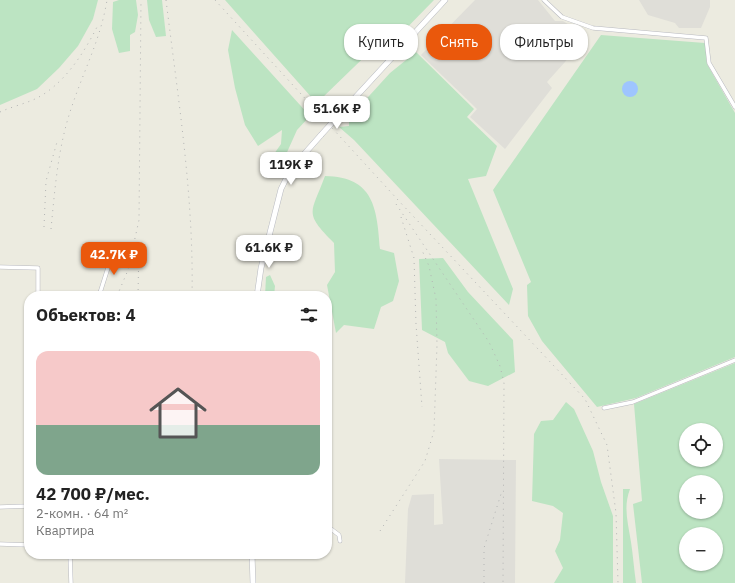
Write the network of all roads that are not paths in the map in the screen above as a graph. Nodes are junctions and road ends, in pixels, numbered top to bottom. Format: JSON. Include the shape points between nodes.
{"nodes":[{"id":1,"x":445,"y":0,"type":"edge"},
{"id":2,"x":544,"y":0,"type":"edge"},
{"id":3,"x":735,"y":106,"type":"edge"},
{"id":4,"x":113,"y":252,"type":"dead end"},
{"id":5,"x":0,"y":267,"type":"edge"},
{"id":6,"x":38,"y":291,"type":"edge"},
{"id":7,"x":101,"y":291,"type":"edge"},
{"id":8,"x":258,"y":291,"type":"edge"},
{"id":9,"x":735,"y":360,"type":"edge"},
{"id":10,"x":604,"y":408,"type":"dead end"},
{"id":11,"x":24,"y":506,"type":"edge"},
{"id":12,"x":0,"y":507,"type":"edge"},
{"id":13,"x":332,"y":530,"type":"edge"},
{"id":14,"x":340,"y":541,"type":"dead end"},
{"id":15,"x":0,"y":544,"type":"edge"},
{"id":16,"x":24,"y":545,"type":"edge"},
{"id":17,"x":70,"y":559,"type":"edge"},
{"id":18,"x":252,"y":559,"type":"edge"},
{"id":19,"x":71,"y":583,"type":"edge"},
{"id":20,"x":252,"y":583,"type":"edge"}],
"edges":[{"from":1,"to":8,"type":"main road","bridge":true,"via":[[291,169],[281,189]]},
{"from":2,"to":3,"type":"street","via":[[562,17],[593,28],[706,38],[710,63]]},
{"from":4,"to":7,"type":"street"},
{"from":5,"to":6,"type":"street","via":[[38,268]]},
{"from":9,"to":10,"type":"street","via":[[633,402]]},
{"from":11,"to":12,"type":"street"},
{"from":13,"to":14,"type":"street","via":[[339,535]]},
{"from":15,"to":16,"type":"street"},
{"from":17,"to":19,"type":"street"},
{"from":18,"to":20,"type":"main road"}]}
